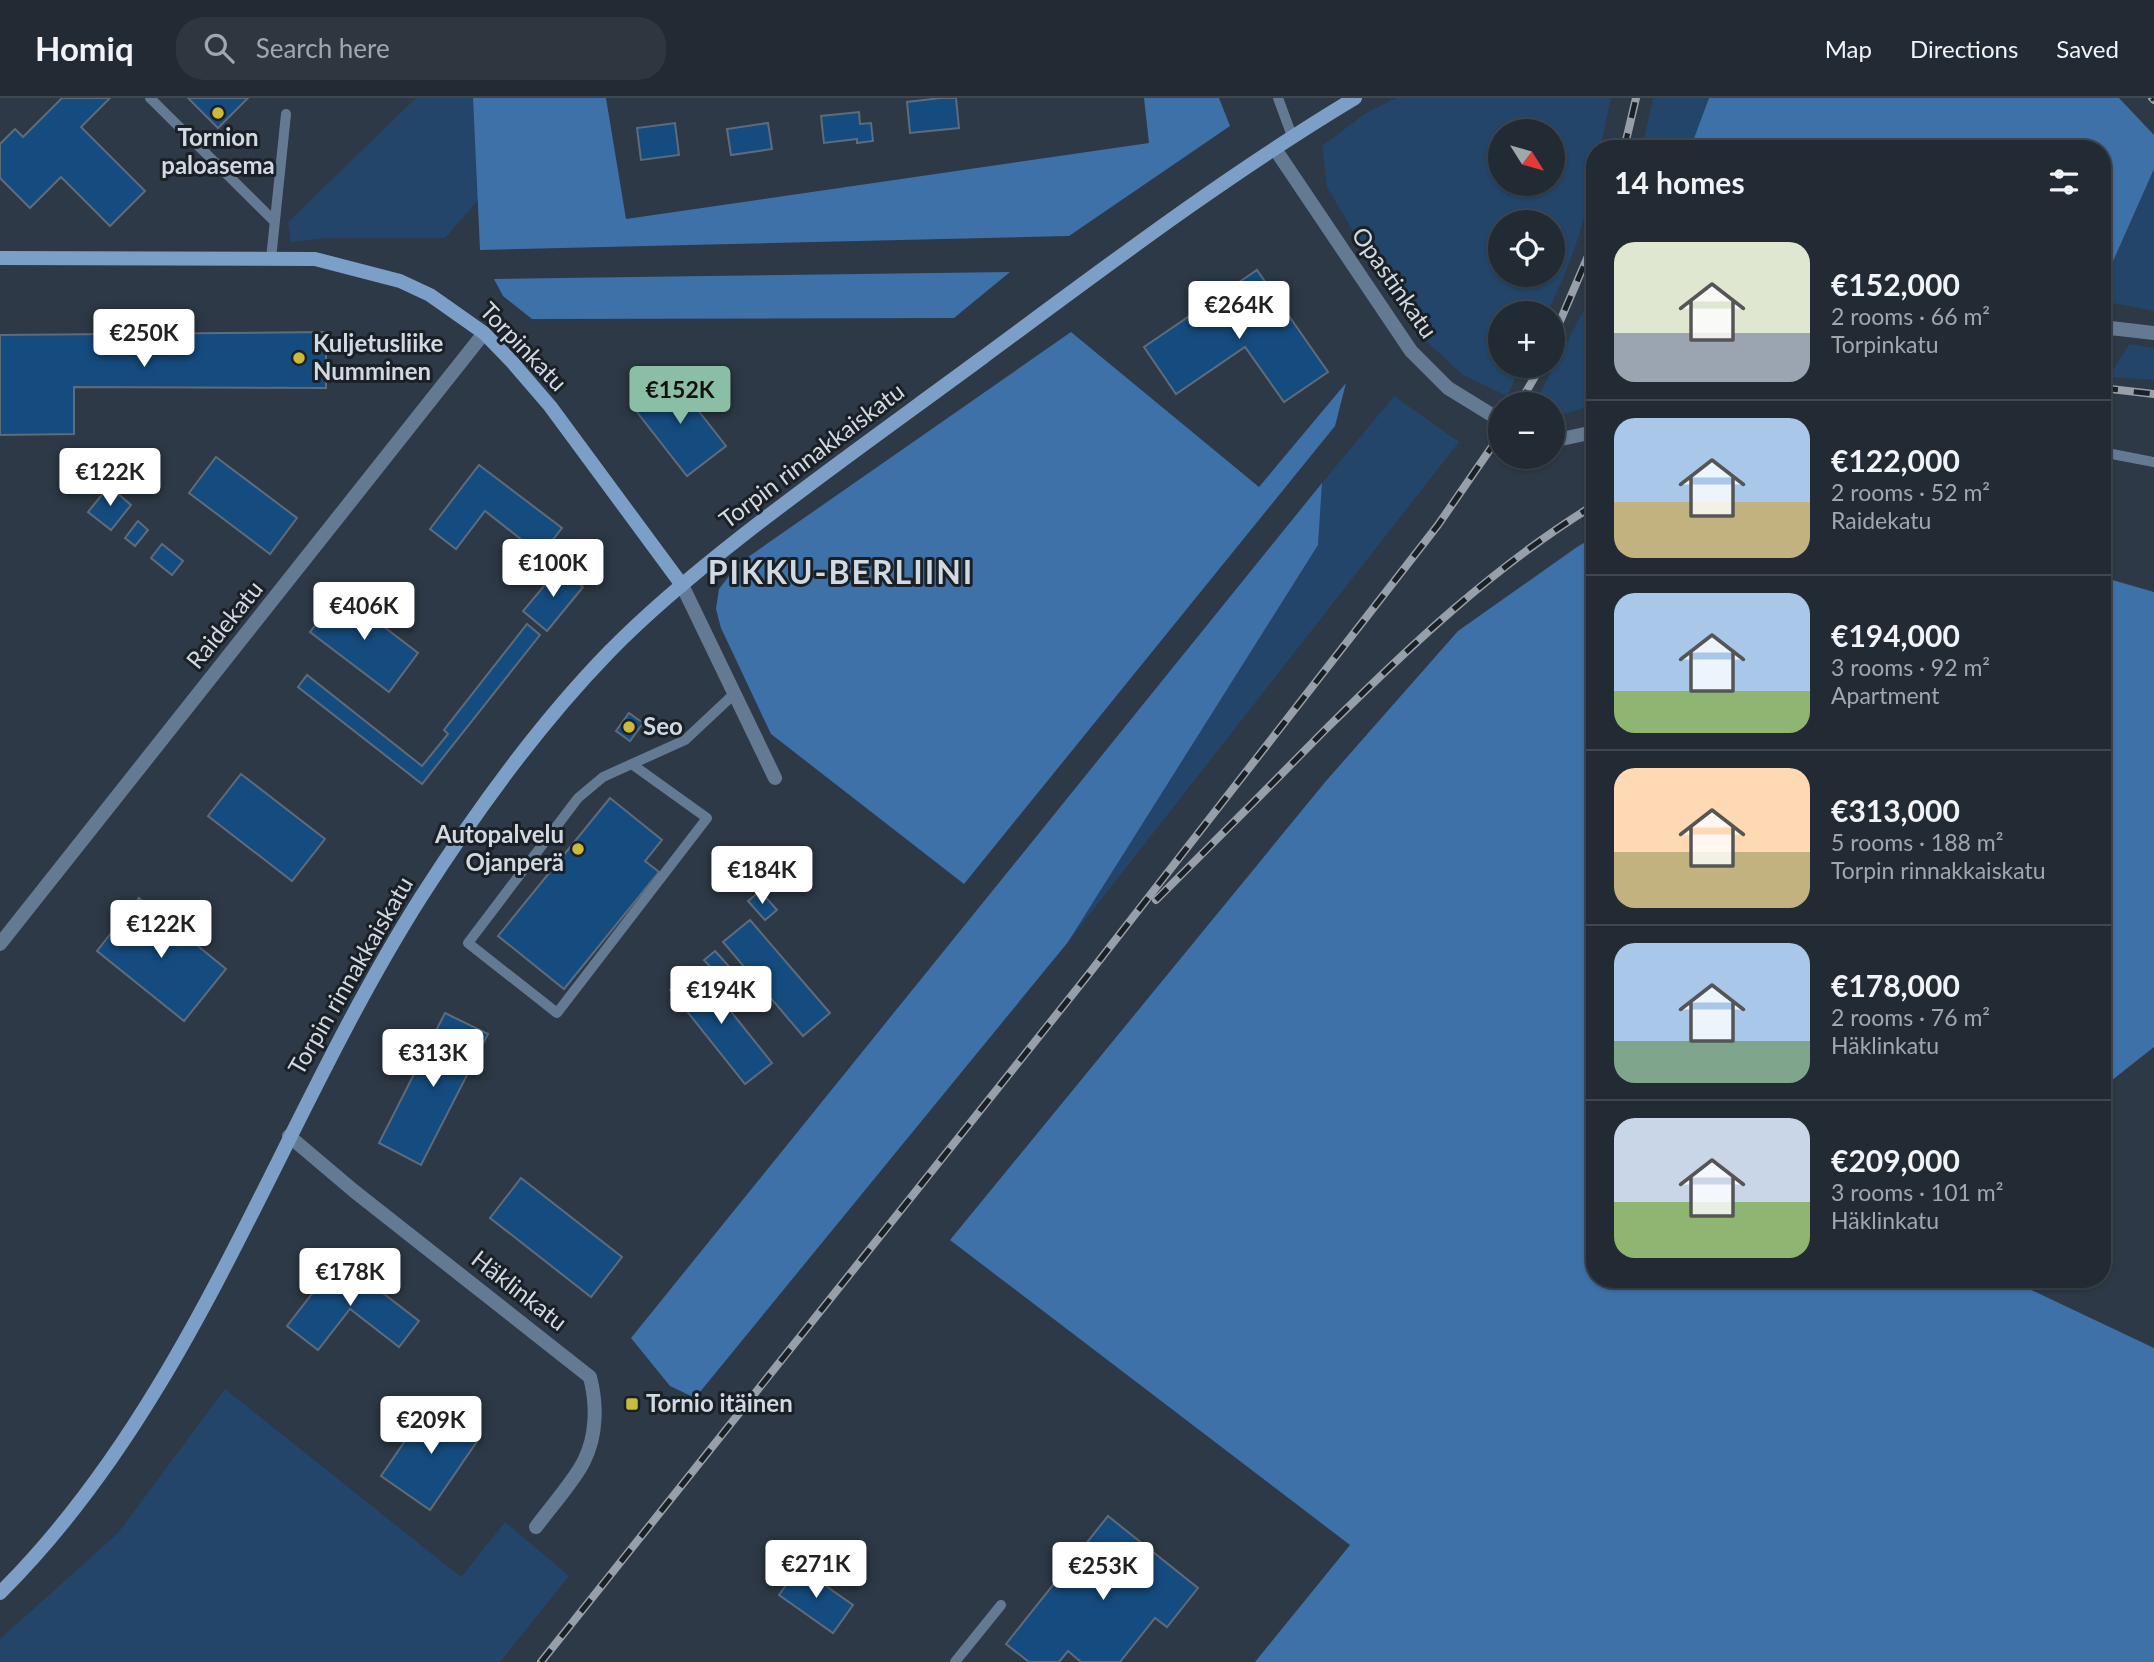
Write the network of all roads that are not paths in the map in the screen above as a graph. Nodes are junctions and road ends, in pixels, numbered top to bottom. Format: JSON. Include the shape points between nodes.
{"nodes":[{"id":1,"x":150,"y":98,"type":"edge"},
{"id":2,"x":1278,"y":98,"type":"edge"},
{"id":3,"x":1355,"y":98,"type":"edge"},
{"id":4,"x":286,"y":114,"type":"dead end"},
{"id":5,"x":1292,"y":136,"type":"junction"},
{"id":6,"x":1275,"y":149,"type":"junction"},
{"id":7,"x":274,"y":221,"type":"junction"},
{"id":8,"x":0,"y":258,"type":"edge"},
{"id":9,"x":271,"y":259,"type":"junction"},
{"id":10,"x":2111,"y":328,"type":"edge"},
{"id":11,"x":484,"y":333,"type":"junction"},
{"id":12,"x":2154,"y":333,"type":"edge"},
{"id":13,"x":1488,"y":413,"type":"edge"},
{"id":14,"x":1586,"y":434,"type":"edge"},
{"id":15,"x":1565,"y":438,"type":"edge"},
{"id":16,"x":2111,"y":454,"type":"edge"},
{"id":17,"x":2154,"y":462,"type":"edge"},
{"id":18,"x":682,"y":585,"type":"junction"},
{"id":19,"x":733,"y":695,"type":"junction"},
{"id":20,"x":633,"y":765,"type":"junction"},
{"id":21,"x":775,"y":778,"type":"dead end"},
{"id":22,"x":0,"y":944,"type":"edge"},
{"id":23,"x":289,"y":1136,"type":"junction"},
{"id":24,"x":536,"y":1527,"type":"dead end"},
{"id":25,"x":0,"y":1593,"type":"edge"},
{"id":26,"x":1002,"y":1605,"type":"dead end"},
{"id":27,"x":955,"y":1662,"type":"edge"}],
"edges":[{"from":1,"to":7,"type":"lane"},
{"from":2,"to":5,"type":"lane"},
{"from":3,"to":5,"type":"main road","name":"Torpin rinnakkaiskatu"},
{"from":4,"to":7,"type":"lane"},
{"from":5,"to":6,"type":"main road","name":"Torpin rinnakkaiskatu"},
{"from":6,"to":13,"type":"street","name":"Opastinkatu","via":[[1411,351],[1448,388]]},
{"from":6,"to":18,"type":"main road","name":"Torpin rinnakkaiskatu","via":[[1173,218],[781,506]]},
{"from":7,"to":9,"type":"lane"},
{"from":8,"to":9,"type":"main road","name":"Torpinkatu"},
{"from":9,"to":11,"type":"main road","name":"Torpinkatu","via":[[315,259],[400,281],[430,295]]},
{"from":10,"to":12,"type":"street"},
{"from":11,"to":18,"type":"main road","name":"Torpinkatu","via":[[550,406]]},
{"from":11,"to":22,"type":"street","name":"Raidekatu"},
{"from":14,"to":15,"type":"street"},
{"from":16,"to":17,"type":"lane"},
{"from":18,"to":19,"type":"street","name":"Torpinkatu"},
{"from":18,"to":23,"type":"main road","name":"Torpin rinnakkaiskatu","via":[[612,648],[570,694],[460,838],[378,971]]},
{"from":19,"to":20,"type":"lane","via":[[685,740]]},
{"from":19,"to":21,"type":"street","name":"Torpinkatu"},
{"from":20,"to":20,"type":"lane","via":[[707,818],[557,1013],[468,943],[578,798],[603,777]]},
{"from":23,"to":24,"type":"street","name":"Häklinkatu","via":[[590,1377],[596,1401],[584,1461]]},
{"from":23,"to":25,"type":"main road","name":"Torpin rinnakkaiskatu","via":[[154,1395],[67,1518]]},
{"from":26,"to":27,"type":"lane"}]}
